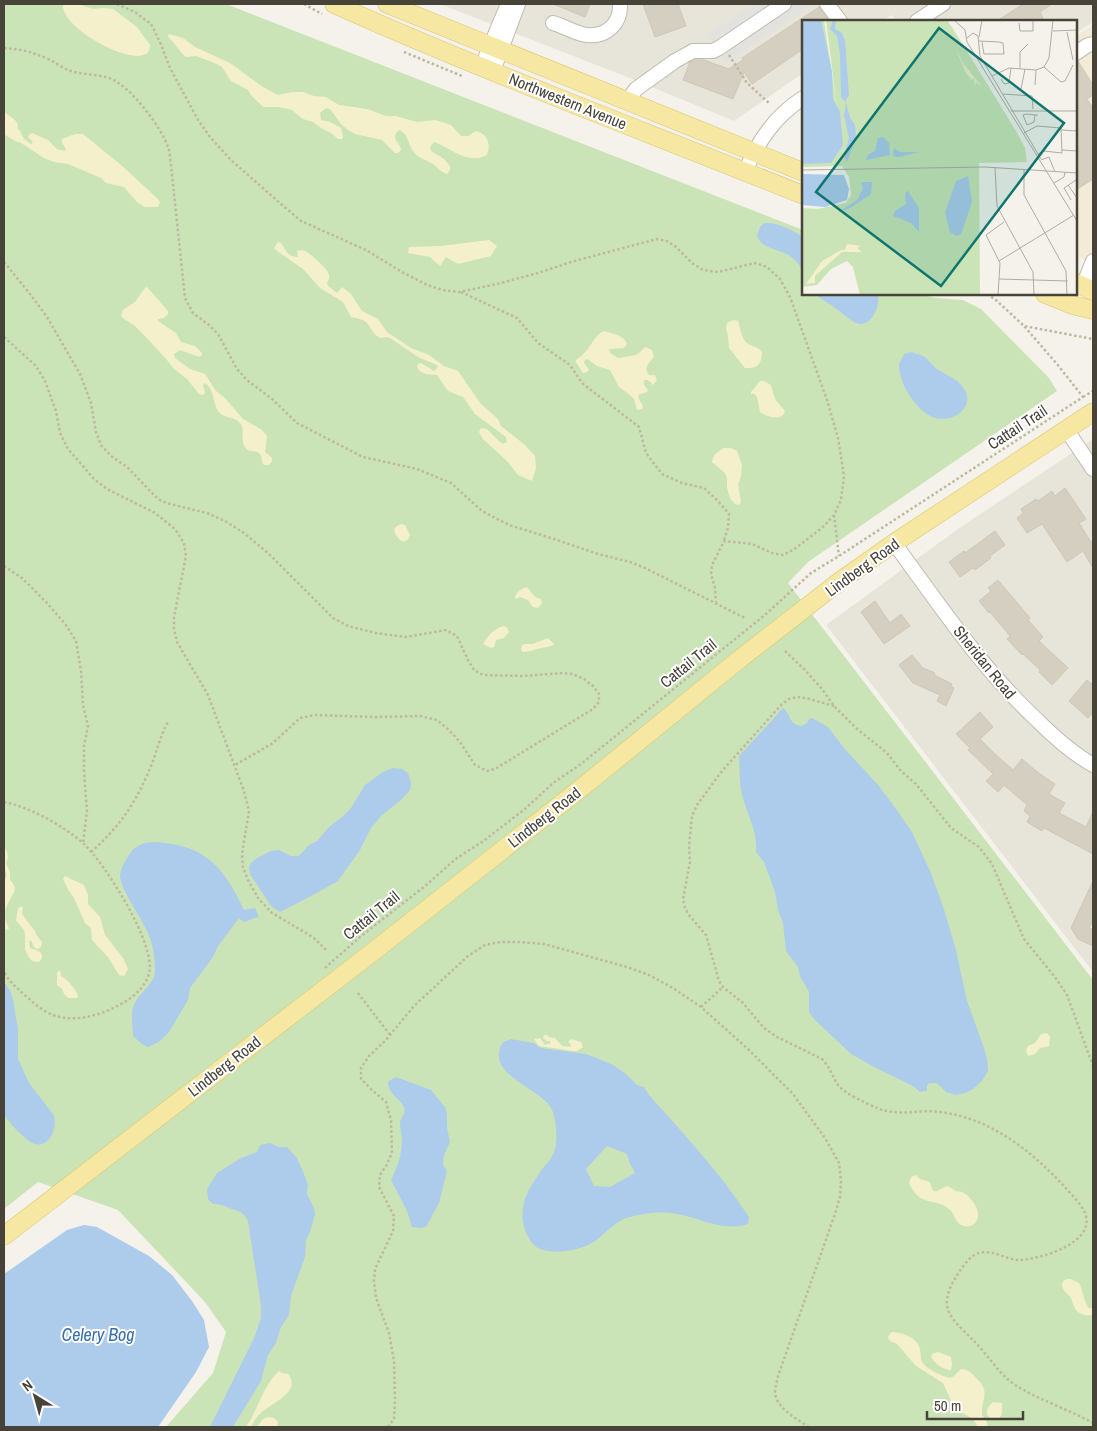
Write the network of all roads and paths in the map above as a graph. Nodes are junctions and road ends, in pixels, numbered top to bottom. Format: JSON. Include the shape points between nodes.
{"nodes":[{"id":1,"x":117,"y":4,"type":"edge"},
{"id":2,"x":334,"y":4,"type":"edge"},
{"id":3,"x":388,"y":4,"type":"edge"},
{"id":4,"x":508,"y":4,"type":"edge"},
{"id":5,"x":518,"y":4,"type":"edge"},
{"id":6,"x":620,"y":4,"type":"edge"},
{"id":7,"x":784,"y":4,"type":"edge"},
{"id":8,"x":828,"y":4,"type":"edge"},
{"id":9,"x":943,"y":4,"type":"edge"},
{"id":10,"x":839,"y":20,"type":"edge"},
{"id":11,"x":919,"y":20,"type":"edge"},
{"id":12,"x":554,"y":22,"type":"dead end"},
{"id":13,"x":1093,"y":44,"type":"edge"},
{"id":14,"x":722,"y":46,"type":"junction"},
{"id":15,"x":4,"y":48,"type":"edge"},
{"id":16,"x":496,"y":48,"type":"junction"},
{"id":17,"x":1077,"y":52,"type":"edge"},
{"id":18,"x":487,"y":68,"type":"junction"},
{"id":19,"x":802,"y":99,"type":"edge"},
{"id":20,"x":628,"y":100,"type":"junction"},
{"id":21,"x":770,"y":104,"type":"dead end"},
{"id":22,"x":753,"y":152,"type":"junction"},
{"id":23,"x":745,"y":172,"type":"junction"},
{"id":24,"x":802,"y":172,"type":"edge"},
{"id":25,"x":802,"y":195,"type":"edge"},
{"id":26,"x":1093,"y":261,"type":"edge"},
{"id":27,"x":4,"y":262,"type":"edge"},
{"id":28,"x":1084,"y":287,"type":"edge"},
{"id":29,"x":460,"y":292,"type":"junction"},
{"id":30,"x":988,"y":295,"type":"edge"},
{"id":31,"x":1047,"y":295,"type":"edge"},
{"id":32,"x":1072,"y":305,"type":"junction"},
{"id":33,"x":1093,"y":310,"type":"edge"},
{"id":34,"x":1093,"y":323,"type":"edge"},
{"id":35,"x":1024,"y":326,"type":"junction"},
{"id":36,"x":4,"y":337,"type":"edge"},
{"id":37,"x":1093,"y":339,"type":"edge"},
{"id":38,"x":1093,"y":391,"type":"edge"},
{"id":39,"x":1088,"y":404,"type":"edge"},
{"id":40,"x":1066,"y":429,"type":"junction"},
{"id":41,"x":1093,"y":469,"type":"edge"},
{"id":42,"x":834,"y":515,"type":"junction"},
{"id":43,"x":724,"y":541,"type":"junction"},
{"id":44,"x":894,"y":543,"type":"junction"},
{"id":45,"x":839,"y":556,"type":"junction"},
{"id":46,"x":4,"y":566,"type":"edge"},
{"id":47,"x":716,"y":602,"type":"junction"},
{"id":48,"x":745,"y":618,"type":"dead end"},
{"id":49,"x":784,"y":651,"type":"dead end"},
{"id":50,"x":834,"y":706,"type":"junction"},
{"id":51,"x":168,"y":722,"type":"dead end"},
{"id":52,"x":235,"y":765,"type":"junction"},
{"id":53,"x":1093,"y":765,"type":"edge"},
{"id":54,"x":4,"y":802,"type":"edge"},
{"id":55,"x":83,"y":844,"type":"junction"},
{"id":56,"x":90,"y":852,"type":"junction"},
{"id":57,"x":326,"y":950,"type":"dead end"},
{"id":58,"x":324,"y":969,"type":"dead end"},
{"id":59,"x":4,"y":972,"type":"edge"},
{"id":60,"x":724,"y":987,"type":"junction"},
{"id":61,"x":358,"y":993,"type":"dead end"},
{"id":62,"x":701,"y":1007,"type":"junction"},
{"id":63,"x":390,"y":1035,"type":"junction"},
{"id":64,"x":1093,"y":1066,"type":"edge"},
{"id":65,"x":4,"y":1236,"type":"edge"},
{"id":66,"x":1093,"y":1423,"type":"edge"},
{"id":67,"x":388,"y":1427,"type":"edge"},
{"id":68,"x":809,"y":1427,"type":"edge"}],
"edges":[{"from":1,"to":29,"type":"path","via":[[151,24],[170,68],[210,137],[281,204],[302,221],[366,250],[425,284]]},
{"from":2,"to":18,"type":"main road","name":"Northwestern Avenue"},
{"from":3,"to":16,"type":"main road","name":"Northwestern Avenue"},
{"from":4,"to":16,"type":"street"},
{"from":5,"to":16,"type":"street"},
{"from":6,"to":12,"type":"street","via":[[619,19],[608,30],[597,34],[586,35]]},
{"from":7,"to":14,"type":"street"},
{"from":8,"to":10,"type":"street"},
{"from":9,"to":11,"type":"street"},
{"from":13,"to":17,"type":"street"},
{"from":14,"to":20,"type":"street","via":[[713,51],[693,51],[675,61],[636,89]]},
{"from":14,"to":21,"type":"path","via":[[748,83]]},
{"from":15,"to":47,"type":"path","via":[[28,50],[68,70],[109,78],[123,86],[144,108],[168,147],[185,298],[193,313],[218,334],[237,369],[297,423],[364,457],[417,469],[450,483],[482,511],[510,525],[630,562]]},
{"from":16,"to":18,"type":"street"},
{"from":16,"to":20,"type":"main road","name":"Northwestern Avenue"},
{"from":18,"to":23,"type":"main road","name":"Northwestern Avenue"},
{"from":19,"to":22,"type":"street","via":[[777,118]]},
{"from":20,"to":22,"type":"main road","name":"Northwestern Avenue"},
{"from":22,"to":23,"type":"street"},
{"from":22,"to":24,"type":"main road","name":"Northwestern Avenue"},
{"from":23,"to":25,"type":"main road","name":"Northwestern Avenue"},
{"from":26,"to":28,"type":"street"},
{"from":27,"to":52,"type":"path","via":[[47,317],[80,374],[101,445],[158,499],[207,513],[244,533],[333,618],[348,626],[406,637],[446,630],[457,636],[474,670],[483,675],[573,674],[584,679],[599,694],[599,702],[594,709],[487,771],[475,765],[460,742],[437,720],[420,716],[315,715],[300,718],[273,743]]},
{"from":29,"to":42,"type":"path","via":[[657,240],[667,241],[703,270],[718,272],[755,263],[767,267],[780,279],[790,297],[838,438],[844,476],[841,500]]},
{"from":29,"to":43,"type":"path","via":[[517,318],[538,342],[570,365],[582,383],[639,427],[646,453],[662,474],[704,488],[717,500],[729,514]]},
{"from":30,"to":35,"type":"path"},
{"from":31,"to":32,"type":"main road"},
{"from":32,"to":33,"type":"main road"},
{"from":32,"to":34,"type":"main road"},
{"from":35,"to":37,"type":"path"},
{"from":35,"to":39,"type":"path"},
{"from":36,"to":52,"type":"path","via":[[36,366],[45,381],[68,449],[93,478],[107,489],[155,513],[175,529],[184,542],[186,556],[174,629],[177,642],[208,695]]},
{"from":38,"to":39,"type":"path","name":"Cattail Trail"},
{"from":39,"to":40,"type":"main road","name":"Lindberg Road"},
{"from":39,"to":45,"type":"path","name":"Cattail Trail"},
{"from":40,"to":41,"type":"street"},
{"from":40,"to":44,"type":"main road","name":"Lindberg Road"},
{"from":42,"to":43,"type":"path","via":[[822,528],[783,555],[772,554],[752,544]]},
{"from":42,"to":45,"type":"path"},
{"from":43,"to":47,"type":"path","via":[[712,565]]},
{"from":44,"to":53,"type":"street","name":"Sheridan Road","via":[[980,660],[1017,702],[1072,752]]},
{"from":44,"to":65,"type":"main road","name":"Lindberg Road","via":[[840,581],[577,792]]},
{"from":45,"to":58,"type":"path","name":"Cattail Trail","via":[[811,572],[758,620],[525,809],[457,858]]},
{"from":46,"to":55,"type":"path","via":[[22,578],[47,603],[76,641],[88,726],[84,746],[87,811]]},
{"from":47,"to":48,"type":"path"},
{"from":49,"to":50,"type":"path","via":[[822,689]]},
{"from":50,"to":60,"type":"path","via":[[797,697],[782,704],[722,771],[692,816],[688,846],[690,862],[683,899],[689,915],[706,935],[719,981]]},
{"from":50,"to":64,"type":"path","via":[[887,753],[951,828],[979,847],[992,864],[1024,938],[1068,995]]},
{"from":51,"to":56,"type":"path","via":[[133,803],[106,839]]},
{"from":52,"to":57,"type":"path","via":[[249,811],[242,854],[248,880],[272,913],[306,932]]},
{"from":54,"to":55,"type":"path","via":[[47,817]]},
{"from":55,"to":56,"type":"path"},
{"from":56,"to":59,"type":"path","via":[[136,921],[150,960],[145,983],[131,998],[108,1011],[69,1018],[42,1010],[11,984]]},
{"from":60,"to":62,"type":"path"},
{"from":60,"to":66,"type":"path","via":[[764,1028],[822,1059],[843,1090],[893,1113],[930,1111],[972,1119],[1026,1150],[1069,1191],[1085,1214],[1084,1232],[1078,1240],[1058,1250],[1018,1260],[979,1252],[966,1263],[952,1284],[947,1305],[950,1316],[1014,1384]]},
{"from":61,"to":63,"type":"path"},
{"from":62,"to":63,"type":"path","via":[[649,975],[627,967],[544,944],[500,942],[485,945],[468,956],[414,1006]]},
{"from":62,"to":68,"type":"path","via":[[793,1094],[826,1138],[839,1163],[840,1197],[775,1391],[786,1411]]},
{"from":63,"to":67,"type":"path","via":[[361,1068],[361,1079],[386,1102],[391,1120],[392,1153],[380,1175],[379,1187],[394,1216],[393,1232],[375,1269],[374,1281],[376,1298],[390,1333],[394,1361],[394,1419]]}]}
